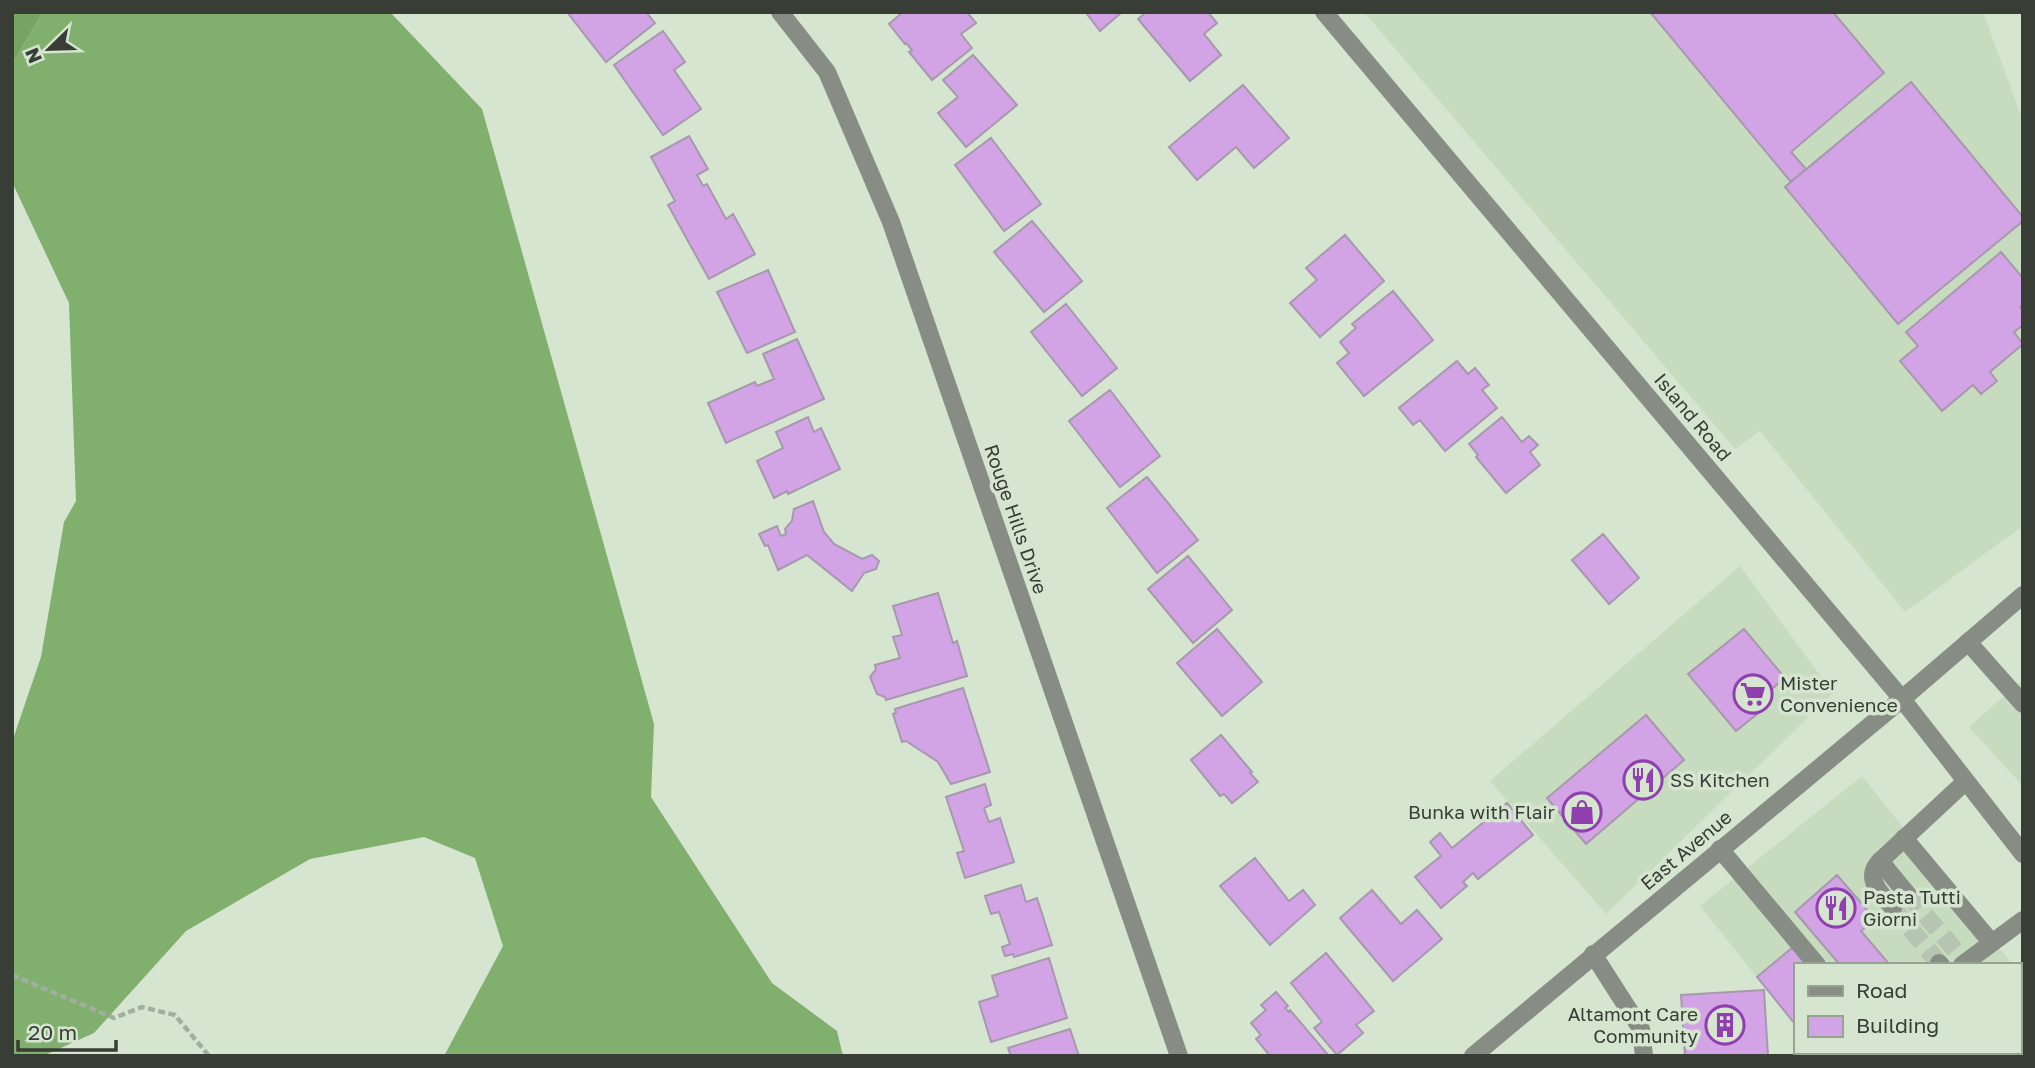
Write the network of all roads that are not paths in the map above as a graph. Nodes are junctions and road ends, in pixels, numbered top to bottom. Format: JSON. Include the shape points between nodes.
{"nodes":[{"id":1,"x":780,"y":12,"type":"edge"},
{"id":2,"x":1324,"y":12,"type":"edge"},
{"id":3,"x":2023,"y":595,"type":"edge"},
{"id":4,"x":1968,"y":642,"type":"junction"},
{"id":5,"x":1902,"y":699,"type":"junction"},
{"id":6,"x":2023,"y":704,"type":"edge"},
{"id":7,"x":1965,"y":782,"type":"junction"},
{"id":8,"x":1904,"y":838,"type":"junction"},
{"id":9,"x":1720,"y":849,"type":"junction"},
{"id":10,"x":2023,"y":854,"type":"edge"},
{"id":11,"x":1880,"y":861,"type":"junction"},
{"id":12,"x":1908,"y":895,"type":"tunnel mouth"},
{"id":13,"x":1893,"y":908,"type":"tunnel mouth"},
{"id":14,"x":2023,"y":920,"type":"edge"},
{"id":15,"x":1992,"y":942,"type":"junction"},
{"id":16,"x":1593,"y":954,"type":"junction"},
{"id":17,"x":1961,"y":959,"type":"edge"},
{"id":18,"x":1815,"y":963,"type":"edge"},
{"id":19,"x":1178,"y":1056,"type":"edge"},
{"id":20,"x":1473,"y":1056,"type":"edge"},
{"id":21,"x":1644,"y":1056,"type":"edge"}],
"edges":[{"from":1,"to":19,"type":"street","name":"Rouge Hills Drive","via":[[827,72],[891,222]]},
{"from":2,"to":5,"type":"street","name":"Island Road"},
{"from":3,"to":4,"type":"street","name":"East Avenue"},
{"from":4,"to":5,"type":"street","name":"East Avenue"},
{"from":4,"to":6,"type":"street"},
{"from":5,"to":7,"type":"street","name":"Island Road"},
{"from":5,"to":9,"type":"street","name":"East Avenue"},
{"from":7,"to":8,"type":"street"},
{"from":7,"to":10,"type":"street","name":"Island Road"},
{"from":8,"to":11,"type":"street"},
{"from":8,"to":15,"type":"street"},
{"from":9,"to":16,"type":"street","name":"East Avenue"},
{"from":9,"to":18,"type":"street"},
{"from":11,"to":12,"type":"street"},
{"from":11,"to":13,"type":"street","via":[[1871,876]]},
{"from":14,"to":15,"type":"street"},
{"from":15,"to":17,"type":"street"},
{"from":16,"to":20,"type":"street","name":"East Avenue"},
{"from":16,"to":21,"type":"street","via":[[1642,1030]]}]}
